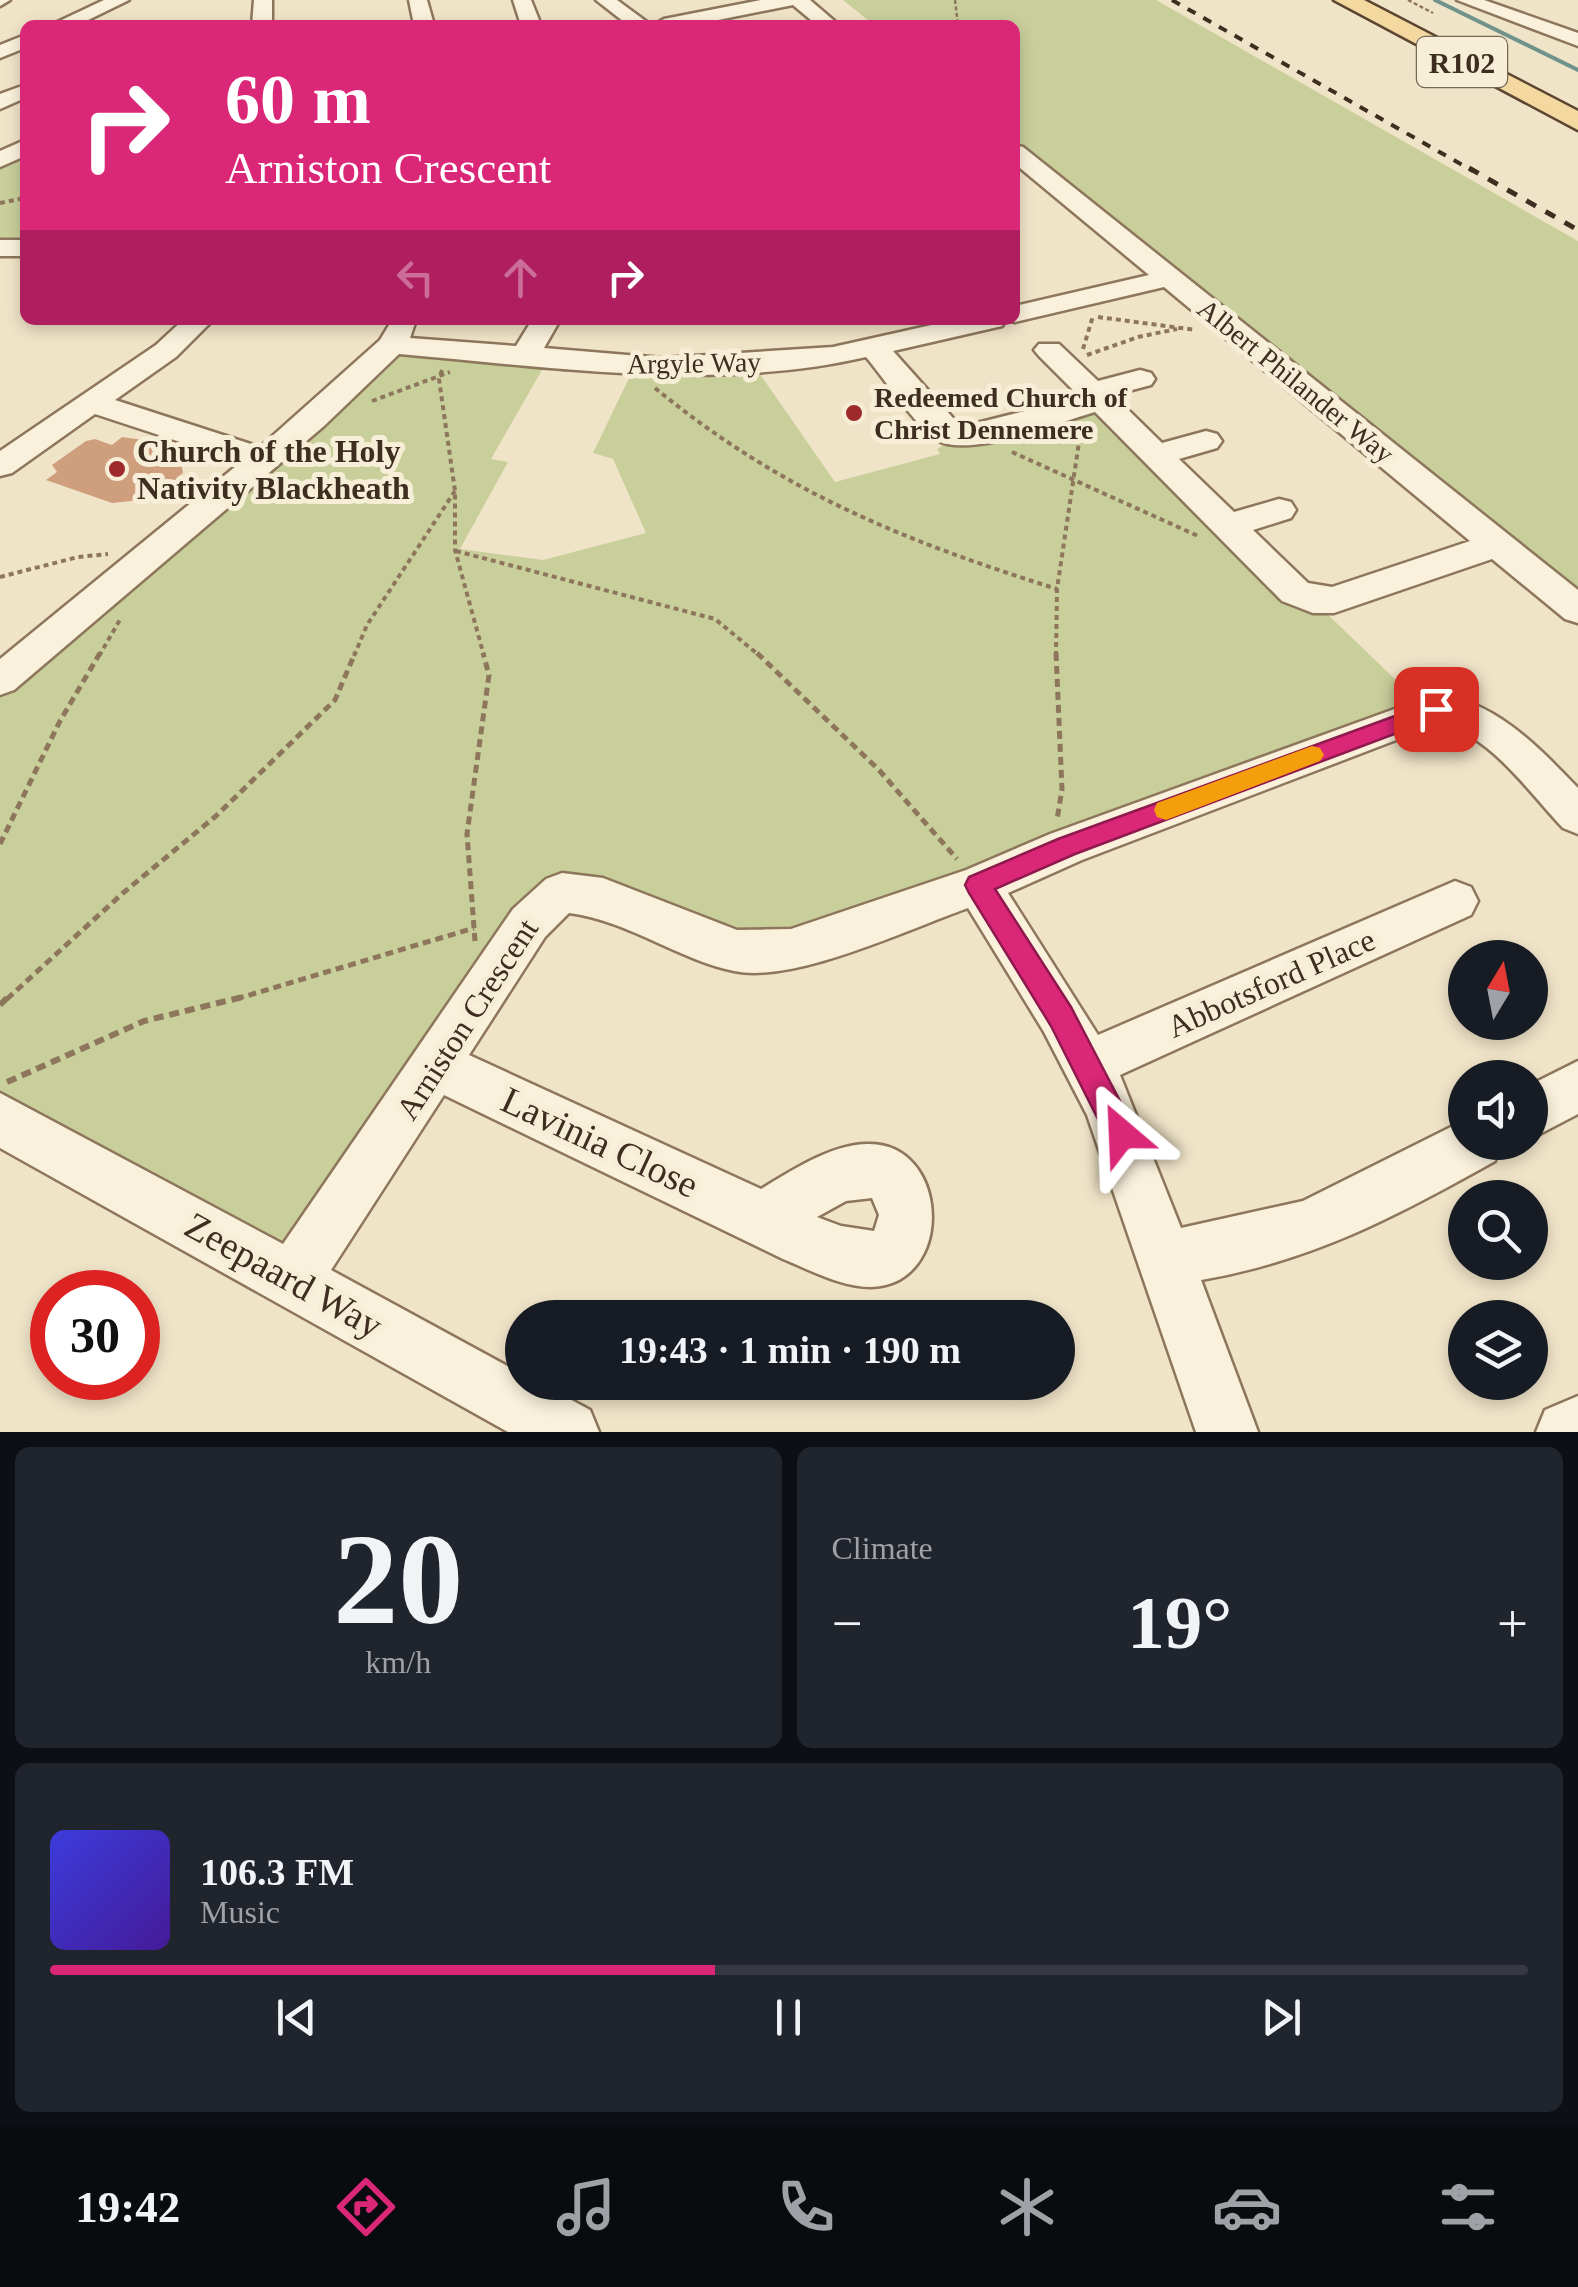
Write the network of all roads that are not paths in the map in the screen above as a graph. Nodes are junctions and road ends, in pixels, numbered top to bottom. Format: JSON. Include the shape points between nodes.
{"nodes":[{"id":1,"x":120,"y":0,"type":"edge"},
{"id":2,"x":606,"y":0,"type":"edge"},
{"id":3,"x":790,"y":0,"type":"edge"},
{"id":4,"x":798,"y":0,"type":"edge"},
{"id":5,"x":1346,"y":0,"type":"edge"},
{"id":6,"x":1395,"y":0,"type":"edge"},
{"id":7,"x":1466,"y":0,"type":"edge"},
{"id":8,"x":834,"y":12,"type":"edge"},
{"id":9,"x":73,"y":20,"type":"edge"},
{"id":10,"x":634,"y":20,"type":"edge"},
{"id":11,"x":689,"y":20,"type":"edge"},
{"id":12,"x":1578,"y":40,"type":"edge"},
{"id":13,"x":1555,"y":81,"type":"dead end"},
{"id":14,"x":1578,"y":122,"type":"edge"},
{"id":15,"x":1020,"y":156,"type":"edge"},
{"id":16,"x":1170,"y":278,"type":"junction"},
{"id":17,"x":1020,"y":313,"type":"edge"},
{"id":18,"x":196,"y":325,"type":"edge"},
{"id":19,"x":543,"y":325,"type":"edge"},
{"id":20,"x":972,"y":325,"type":"edge"},
{"id":21,"x":391,"y":328,"type":"edge"},
{"id":22,"x":875,"y":349,"type":"junction"},
{"id":23,"x":1049,"y":350,"type":"dead end"},
{"id":24,"x":524,"y":358,"type":"junction"},
{"id":25,"x":1140,"y":379,"type":"dead end"},
{"id":26,"x":1090,"y":401,"type":"junction"},
{"id":27,"x":92,"y":403,"type":"junction"},
{"id":28,"x":1206,"y":441,"type":"dead end"},
{"id":29,"x":250,"y":454,"type":"junction"},
{"id":30,"x":1156,"y":455,"type":"junction"},
{"id":31,"x":0,"y":466,"type":"edge"},
{"id":32,"x":1278,"y":510,"type":"dead end"},
{"id":33,"x":1241,"y":539,"type":"junction"},
{"id":34,"x":1498,"y":544,"type":"junction"},
{"id":35,"x":1578,"y":610,"type":"edge"},
{"id":36,"x":0,"y":680,"type":"edge"},
{"id":37,"x":1578,"y":816,"type":"edge"},
{"id":38,"x":978,"y":885,"type":"junction"},
{"id":39,"x":1454,"y":901,"type":"dead end"},
{"id":40,"x":1087,"y":1065,"type":"junction"},
{"id":41,"x":437,"y":1066,"type":"junction"},
{"id":42,"x":1578,"y":1086,"type":"edge"},
{"id":43,"x":1548,"y":1103,"type":"edge"},
{"id":44,"x":0,"y":1118,"type":"edge"},
{"id":45,"x":1448,"y":1157,"type":"edge"},
{"id":46,"x":763,"y":1218,"type":"dead end"},
{"id":47,"x":1167,"y":1258,"type":"junction"},
{"id":48,"x":293,"y":1279,"type":"junction"},
{"id":49,"x":1578,"y":1426,"type":"edge"},
{"id":50,"x":568,"y":1432,"type":"edge"},
{"id":51,"x":1227,"y":1432,"type":"edge"},
{"id":52,"x":1567,"y":1432,"type":"edge"}],
"edges":[{"from":1,"to":9,"type":"street"},
{"from":2,"to":10,"type":"street"},
{"from":3,"to":11,"type":"street"},
{"from":4,"to":8,"type":"street"},
{"from":5,"to":14,"type":"main road","number":"R102"},
{"from":6,"to":13,"type":"main road","number":"R102"},
{"from":7,"to":12,"type":"street"},
{"from":15,"to":16,"type":"street","name":"Albert Philander Way"},
{"from":16,"to":17,"type":"street","via":[[1092,306]]},
{"from":16,"to":34,"type":"street","name":"Albert Philander Way"},
{"from":18,"to":27,"type":"street"},
{"from":19,"to":24,"type":"street"},
{"from":20,"to":22,"type":"street","name":"Argyle Way"},
{"from":21,"to":24,"type":"street","name":"Argyle Way","via":[[447,350]]},
{"from":21,"to":29,"type":"street","via":[[330,374]]},
{"from":21,"to":29,"type":"street","via":[[312,419]]},
{"from":22,"to":24,"type":"street","name":"Argyle Way","via":[[789,360],[630,366]]},
{"from":22,"to":26,"type":"street","via":[[945,432],[957,437]]},
{"from":23,"to":26,"type":"street"},
{"from":25,"to":26,"type":"street"},
{"from":26,"to":30,"type":"street"},
{"from":27,"to":29,"type":"street"},
{"from":27,"to":31,"type":"street"},
{"from":28,"to":30,"type":"street"},
{"from":29,"to":36,"type":"street","via":[[145,558]]},
{"from":30,"to":33,"type":"street"},
{"from":32,"to":33,"type":"street"},
{"from":33,"to":34,"type":"street","via":[[1295,592],[1320,602]]},
{"from":34,"to":35,"type":"street","name":"Albert Philander Way"},
{"from":37,"to":38,"type":"street","name":"Arniston Crescent","via":[[1475,718],[1430,710]]},
{"from":38,"to":40,"type":"street"},
{"from":38,"to":41,"type":"street","name":"Arniston Crescent","via":[[807,946],[756,953],[717,946],[588,894],[562,892],[539,910]]},
{"from":39,"to":40,"type":"street","name":"Abbotsford Place"},
{"from":40,"to":47,"type":"street","via":[[1122,1134]]},
{"from":41,"to":46,"type":"street","name":"Lavinia Close"},
{"from":41,"to":48,"type":"street","name":"Arniston Crescent"},
{"from":42,"to":43,"type":"street"},
{"from":44,"to":48,"type":"street","name":"Zeepaard Way"},
{"from":45,"to":47,"type":"street","via":[[1301,1230]]},
{"from":47,"to":51,"type":"street"},
{"from":48,"to":50,"type":"street","name":"Zeepaard Way"},
{"from":49,"to":52,"type":"street"}]}
